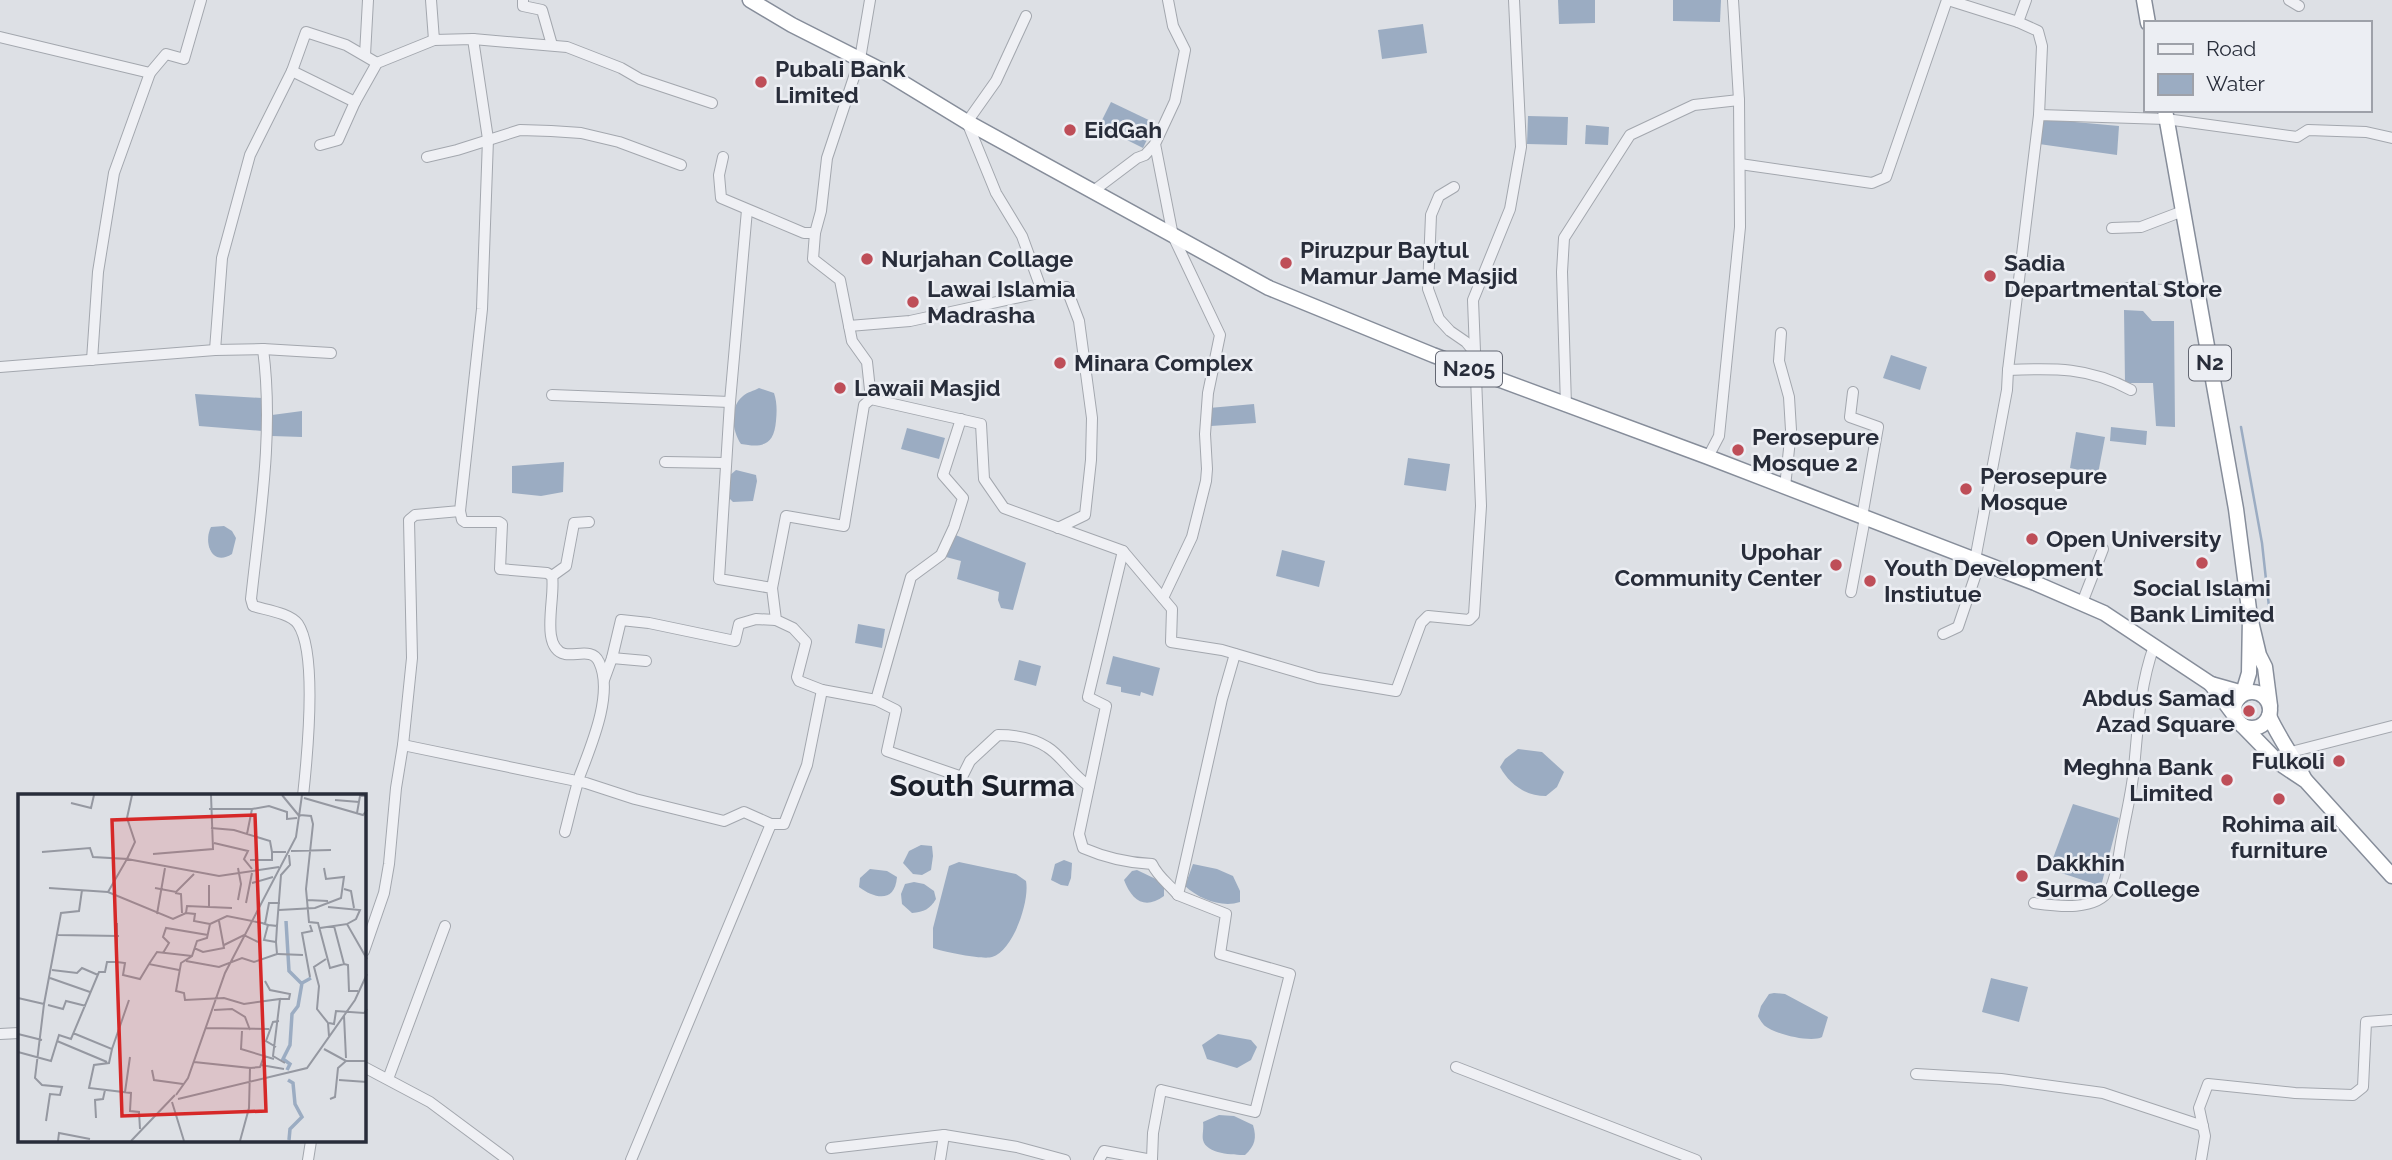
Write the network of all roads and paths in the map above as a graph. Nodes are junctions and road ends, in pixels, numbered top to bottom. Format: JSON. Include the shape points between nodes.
{"nodes":[{"id":1,"x":201,"y":0,"type":"edge"},
{"id":2,"x":368,"y":0,"type":"edge"},
{"id":3,"x":430,"y":0,"type":"edge"},
{"id":4,"x":523,"y":0,"type":"edge"},
{"id":5,"x":750,"y":0,"type":"edge"},
{"id":6,"x":870,"y":0,"type":"edge"},
{"id":7,"x":1168,"y":0,"type":"edge"},
{"id":8,"x":1514,"y":0,"type":"edge"},
{"id":9,"x":1732,"y":0,"type":"edge"},
{"id":10,"x":1947,"y":0,"type":"edge"},
{"id":11,"x":2026,"y":0,"type":"edge"},
{"id":12,"x":2144,"y":0,"type":"edge"},
{"id":13,"x":2289,"y":0,"type":"edge"},
{"id":14,"x":2299,"y":6,"type":"dead end"},
{"id":15,"x":1026,"y":16,"type":"dead end"},
{"id":16,"x":2148,"y":21,"type":"edge"},
{"id":17,"x":2018,"y":22,"type":"junction"},
{"id":18,"x":0,"y":37,"type":"edge"},
{"id":19,"x":473,"y":39,"type":"junction"},
{"id":20,"x":434,"y":40,"type":"junction"},
{"id":21,"x":552,"y":45,"type":"junction"},
{"id":22,"x":365,"y":55,"type":"junction"},
{"id":23,"x":860,"y":59,"type":"junction"},
{"id":24,"x":377,"y":63,"type":"junction"},
{"id":25,"x":292,"y":71,"type":"junction"},
{"id":26,"x":150,"y":73,"type":"junction"},
{"id":27,"x":1738,"y":100,"type":"junction"},
{"id":28,"x":355,"y":102,"type":"junction"},
{"id":29,"x":712,"y":103,"type":"dead end"},
{"id":30,"x":2039,"y":115,"type":"junction"},
{"id":31,"x":2165,"y":115,"type":"edge"},
{"id":32,"x":967,"y":122,"type":"junction"},
{"id":33,"x":2392,"y":138,"type":"edge"},
{"id":34,"x":488,"y":139,"type":"junction"},
{"id":35,"x":1155,"y":144,"type":"junction"},
{"id":36,"x":320,"y":145,"type":"dead end"},
{"id":37,"x":723,"y":156,"type":"dead end"},
{"id":38,"x":427,"y":157,"type":"dead end"},
{"id":39,"x":1740,"y":164,"type":"junction"},
{"id":40,"x":681,"y":165,"type":"dead end"},
{"id":41,"x":1454,"y":187,"type":"dead end"},
{"id":42,"x":1092,"y":192,"type":"junction"},
{"id":43,"x":747,"y":211,"type":"junction"},
{"id":44,"x":2183,"y":211,"type":"junction"},
{"id":45,"x":2112,"y":228,"type":"dead end"},
{"id":46,"x":815,"y":233,"type":"junction"},
{"id":47,"x":1173,"y":236,"type":"junction"},
{"id":48,"x":2127,"y":288,"type":"dead end"},
{"id":49,"x":1042,"y":291,"type":"junction"},
{"id":50,"x":2197,"y":292,"type":"junction"},
{"id":51,"x":849,"y":326,"type":"junction"},
{"id":52,"x":1782,"y":333,"type":"dead end"},
{"id":53,"x":263,"y":349,"type":"junction"},
{"id":54,"x":215,"y":350,"type":"junction"},
{"id":55,"x":331,"y":353,"type":"dead end"},
{"id":56,"x":1475,"y":354,"type":"junction"},
{"id":57,"x":92,"y":360,"type":"junction"},
{"id":58,"x":0,"y":367,"type":"edge"},
{"id":59,"x":2008,"y":370,"type":"junction"},
{"id":60,"x":1476,"y":372,"type":"junction"},
{"id":61,"x":2131,"y":390,"type":"dead end"},
{"id":62,"x":1853,"y":392,"type":"dead end"},
{"id":63,"x":552,"y":395,"type":"dead end"},
{"id":64,"x":871,"y":399,"type":"junction"},
{"id":65,"x":730,"y":402,"type":"junction"},
{"id":66,"x":1566,"y":406,"type":"junction"},
{"id":67,"x":961,"y":419,"type":"junction"},
{"id":68,"x":1708,"y":457,"type":"junction"},
{"id":69,"x":664,"y":462,"type":"dead end"},
{"id":70,"x":726,"y":463,"type":"junction"},
{"id":71,"x":1785,"y":487,"type":"junction"},
{"id":72,"x":460,"y":511,"type":"junction"},
{"id":73,"x":1863,"y":517,"type":"junction"},
{"id":74,"x":589,"y":522,"type":"dead end"},
{"id":75,"x":1058,"y":528,"type":"junction"},
{"id":76,"x":2103,"y":549,"type":"dead end"},
{"id":77,"x":1123,"y":551,"type":"junction"},
{"id":78,"x":1978,"y":561,"type":"junction"},
{"id":79,"x":552,"y":576,"type":"junction"},
{"id":80,"x":772,"y":588,"type":"junction"},
{"id":81,"x":1851,"y":592,"type":"dead end"},
{"id":82,"x":1163,"y":598,"type":"junction"},
{"id":83,"x":2082,"y":603,"type":"junction"},
{"id":84,"x":2250,"y":617,"type":"junction"},
{"id":85,"x":776,"y":620,"type":"junction"},
{"id":86,"x":1943,"y":634,"type":"dead end"},
{"id":87,"x":2154,"y":646,"type":"junction"},
{"id":88,"x":1235,"y":654,"type":"junction"},
{"id":89,"x":612,"y":658,"type":"junction"},
{"id":90,"x":646,"y":661,"type":"dead end"},
{"id":91,"x":603,"y":681,"type":"junction"},
{"id":92,"x":2211,"y":684,"type":"junction"},
{"id":93,"x":2245,"y":689,"type":"junction"},
{"id":94,"x":822,"y":691,"type":"junction"},
{"id":95,"x":876,"y":701,"type":"junction"},
{"id":96,"x":2270,"y":711,"type":"junction"},
{"id":97,"x":2239,"y":720,"type":"junction"},
{"id":98,"x":2392,"y":726,"type":"edge"},
{"id":99,"x":403,"y":745,"type":"junction"},
{"id":100,"x":2291,"y":752,"type":"junction"},
{"id":101,"x":2306,"y":781,"type":"junction"},
{"id":102,"x":579,"y":782,"type":"junction"},
{"id":103,"x":1089,"y":786,"type":"junction"},
{"id":104,"x":303,"y":794,"type":"edge"},
{"id":105,"x":771,"y":824,"type":"junction"},
{"id":106,"x":565,"y":832,"type":"dead end"},
{"id":107,"x":2392,"y":876,"type":"edge"},
{"id":108,"x":1178,"y":895,"type":"junction"},
{"id":109,"x":2034,"y":903,"type":"dead end"},
{"id":110,"x":444,"y":926,"type":"dead end"},
{"id":111,"x":366,"y":945,"type":"edge"},
{"id":112,"x":2392,"y":1020,"type":"edge"},
{"id":113,"x":18,"y":1033,"type":"edge"},
{"id":114,"x":0,"y":1034,"type":"edge"},
{"id":115,"x":1456,"y":1066,"type":"dead end"},
{"id":116,"x":366,"y":1068,"type":"edge"},
{"id":117,"x":1916,"y":1074,"type":"dead end"},
{"id":118,"x":388,"y":1079,"type":"junction"},
{"id":119,"x":2203,"y":1126,"type":"junction"},
{"id":120,"x":944,"y":1135,"type":"junction"},
{"id":121,"x":311,"y":1142,"type":"edge"},
{"id":122,"x":831,"y":1148,"type":"dead end"},
{"id":123,"x":1152,"y":1159,"type":"edge"},
{"id":124,"x":309,"y":1160,"type":"edge"},
{"id":125,"x":508,"y":1160,"type":"edge"},
{"id":126,"x":631,"y":1160,"type":"edge"},
{"id":127,"x":940,"y":1160,"type":"edge"},
{"id":128,"x":1065,"y":1160,"type":"edge"},
{"id":129,"x":1098,"y":1160,"type":"edge"},
{"id":130,"x":1696,"y":1160,"type":"edge"},
{"id":131,"x":2201,"y":1160,"type":"edge"}],
"edges":[{"from":1,"to":26,"type":"street","via":[[184,59],[166,54]]},
{"from":2,"to":22,"type":"street"},
{"from":3,"to":20,"type":"street"},
{"from":4,"to":21,"type":"street","via":[[523,6],[542,9]]},
{"from":5,"to":23,"type":"highway","number":"N205"},
{"from":6,"to":23,"type":"street"},
{"from":7,"to":35,"type":"street","via":[[1173,26],[1185,50],[1175,101]]},
{"from":8,"to":56,"type":"street","via":[[1521,147],[1510,209],[1473,300]]},
{"from":9,"to":27,"type":"street"},
{"from":10,"to":17,"type":"street"},
{"from":10,"to":39,"type":"street","via":[[1886,177],[1872,183]]},
{"from":11,"to":17,"type":"street"},
{"from":12,"to":16,"type":"highway"},
{"from":13,"to":14,"type":"street"},
{"from":15,"to":32,"type":"street","via":[[996,81]]},
{"from":17,"to":30,"type":"street","via":[[2038,31],[2042,46]]},
{"from":18,"to":26,"type":"street"},
{"from":19,"to":20,"type":"street"},
{"from":19,"to":21,"type":"street"},
{"from":19,"to":34,"type":"street"},
{"from":20,"to":24,"type":"street"},
{"from":21,"to":29,"type":"street","via":[[568,47],[640,79]]},
{"from":22,"to":24,"type":"street"},
{"from":22,"to":25,"type":"street","via":[[306,32]]},
{"from":23,"to":32,"type":"highway","number":"N205"},
{"from":23,"to":46,"type":"street","via":[[827,158]]},
{"from":24,"to":28,"type":"street"},
{"from":25,"to":28,"type":"street"},
{"from":25,"to":54,"type":"street","via":[[250,155],[222,258]]},
{"from":26,"to":57,"type":"street","via":[[114,173],[98,272]]},
{"from":27,"to":39,"type":"street"},
{"from":27,"to":66,"type":"street","via":[[1694,105],[1630,135],[1564,238]]},
{"from":28,"to":36,"type":"street","via":[[338,139]]},
{"from":30,"to":31,"type":"street"},
{"from":30,"to":59,"type":"street"},
{"from":31,"to":33,"type":"street","via":[[2297,137],[2308,130],[2366,132]]},
{"from":31,"to":44,"type":"highway","number":"N2"},
{"from":32,"to":42,"type":"highway","number":"N205"},
{"from":32,"to":49,"type":"street","via":[[996,193],[1022,236]]},
{"from":34,"to":38,"type":"street"},
{"from":34,"to":40,"type":"street","via":[[520,130],[581,133]]},
{"from":34,"to":72,"type":"street","via":[[482,309]]},
{"from":35,"to":42,"type":"street"},
{"from":35,"to":47,"type":"street"},
{"from":37,"to":43,"type":"street","via":[[721,198]]},
{"from":39,"to":68,"type":"street","via":[[1740,227],[1719,436]]},
{"from":41,"to":56,"type":"street","via":[[1439,196],[1430,215],[1428,289],[1439,319]]},
{"from":42,"to":47,"type":"highway","number":"N205"},
{"from":43,"to":46,"type":"street"},
{"from":43,"to":65,"type":"street"},
{"from":44,"to":45,"type":"street","via":[[2141,227]]},
{"from":44,"to":50,"type":"highway","number":"N2"},
{"from":46,"to":51,"type":"street","via":[[813,259],[840,280]]},
{"from":47,"to":60,"type":"highway","number":"N205","via":[[1269,288]]},
{"from":47,"to":82,"type":"street","via":[[1220,335],[1208,393],[1206,481],[1192,537]]},
{"from":48,"to":50,"type":"street"},
{"from":49,"to":51,"type":"street","via":[[910,321]]},
{"from":49,"to":75,"type":"street","via":[[1066,287],[1079,321],[1091,418],[1085,515]]},
{"from":50,"to":84,"type":"highway","number":"N2","via":[[2236,509]]},
{"from":51,"to":64,"type":"street","via":[[852,341],[867,362]]},
{"from":52,"to":71,"type":"street","via":[[1779,361],[1789,397],[1791,430]]},
{"from":53,"to":54,"type":"street"},
{"from":53,"to":55,"type":"street"},
{"from":53,"to":104,"type":"street","via":[[268,388],[266,446],[251,599],[253,606],[297,623],[307,649],[309,715]]},
{"from":54,"to":57,"type":"street"},
{"from":56,"to":60,"type":"street"},
{"from":57,"to":58,"type":"street"},
{"from":59,"to":61,"type":"street","via":[[2058,368],[2112,379]]},
{"from":59,"to":78,"type":"street"},
{"from":60,"to":66,"type":"highway","number":"N205"},
{"from":60,"to":88,"type":"street","via":[[1481,506],[1474,615],[1469,620],[1428,617],[1421,623],[1396,691],[1318,678]]},
{"from":62,"to":73,"type":"street","via":[[1850,417],[1878,427]]},
{"from":63,"to":65,"type":"street"},
{"from":64,"to":67,"type":"street"},
{"from":64,"to":80,"type":"street","via":[[864,405],[844,526],[786,516]]},
{"from":65,"to":70,"type":"street"},
{"from":66,"to":68,"type":"highway","number":"N205"},
{"from":67,"to":75,"type":"street","via":[[981,424],[984,479],[1004,508]]},
{"from":67,"to":95,"type":"street","via":[[943,475],[963,499],[941,555],[911,576]]},
{"from":68,"to":71,"type":"highway","number":"N205"},
{"from":69,"to":70,"type":"street"},
{"from":70,"to":80,"type":"street","via":[[719,579]]},
{"from":71,"to":73,"type":"highway","number":"N205"},
{"from":72,"to":79,"type":"street","via":[[465,522],[502,524],[500,569]]},
{"from":72,"to":99,"type":"street","via":[[415,515],[409,520],[412,657]]},
{"from":73,"to":78,"type":"highway","number":"N205"},
{"from":73,"to":81,"type":"street"},
{"from":74,"to":79,"type":"street","via":[[574,523],[566,566]]},
{"from":75,"to":77,"type":"street"},
{"from":76,"to":83,"type":"street"},
{"from":77,"to":82,"type":"street"},
{"from":77,"to":103,"type":"street","via":[[1088,697],[1106,706]]},
{"from":78,"to":83,"type":"highway","number":"N205"},
{"from":78,"to":86,"type":"street","via":[[1958,627]]},
{"from":79,"to":91,"type":"street","via":[[550,637],[555,649],[565,654],[591,654],[599,660]]},
{"from":80,"to":85,"type":"street"},
{"from":82,"to":88,"type":"street","via":[[1172,609],[1171,642]]},
{"from":83,"to":87,"type":"highway","number":"N205"},
{"from":84,"to":93,"type":"highway","number":"N2"},
{"from":84,"to":96,"type":"highway","number":"N2","via":[[2265,667]]},
{"from":85,"to":89,"type":"street","via":[[739,624],[735,641],[621,620]]},
{"from":85,"to":94,"type":"street","via":[[793,628],[806,642],[797,680]]},
{"from":87,"to":92,"type":"highway","number":"N205"},
{"from":87,"to":109,"type":"street","via":[[2110,890],[2095,902]]},
{"from":88,"to":108,"type":"street"},
{"from":89,"to":90,"type":"street"},
{"from":89,"to":91,"type":"street"},
{"from":91,"to":102,"type":"street","via":[[599,722]]},
{"from":92,"to":93,"type":"highway","number":"N205"},
{"from":92,"to":97,"type":"highway","number":"N205"},
{"from":93,"to":96,"type":"highway","via":[[2268,700]]},
{"from":93,"to":97,"type":"highway","via":[[2234,704]]},
{"from":94,"to":95,"type":"street"},
{"from":94,"to":105,"type":"street","via":[[807,765],[784,824]]},
{"from":95,"to":103,"type":"street","via":[[897,710],[887,751],[962,777],[970,761],[998,735],[1013,735],[1049,748]]},
{"from":96,"to":97,"type":"highway","via":[[2253,728]]},
{"from":96,"to":100,"type":"highway","number":"N2","via":[[2276,732]]},
{"from":97,"to":101,"type":"highway","number":"N2","via":[[2279,763]]},
{"from":98,"to":100,"type":"street"},
{"from":99,"to":102,"type":"street"},
{"from":99,"to":111,"type":"street","via":[[384,893]]},
{"from":100,"to":101,"type":"highway","number":"N2"},
{"from":101,"to":107,"type":"highway","number":"N2"},
{"from":102,"to":105,"type":"street","via":[[724,821],[744,813]]},
{"from":102,"to":106,"type":"street"},
{"from":103,"to":108,"type":"street","via":[[1079,834],[1083,848],[1131,863],[1152,864]]},
{"from":105,"to":126,"type":"street"},
{"from":108,"to":123,"type":"street","via":[[1226,914],[1220,954],[1290,974],[1255,1112],[1161,1090]]},
{"from":110,"to":118,"type":"street"},
{"from":112,"to":119,"type":"street","via":[[2366,1022],[2359,1093],[2295,1093],[2208,1084],[2199,1108]]},
{"from":113,"to":114,"type":"street"},
{"from":115,"to":130,"type":"street"},
{"from":116,"to":118,"type":"street"},
{"from":117,"to":119,"type":"street","via":[[2001,1079],[2103,1093]]},
{"from":118,"to":125,"type":"street","via":[[430,1102]]},
{"from":119,"to":131,"type":"street"},
{"from":120,"to":122,"type":"street"},
{"from":120,"to":127,"type":"street"},
{"from":120,"to":128,"type":"street"},
{"from":121,"to":124,"type":"street"},
{"from":123,"to":129,"type":"street","via":[[1104,1151]]}]}
